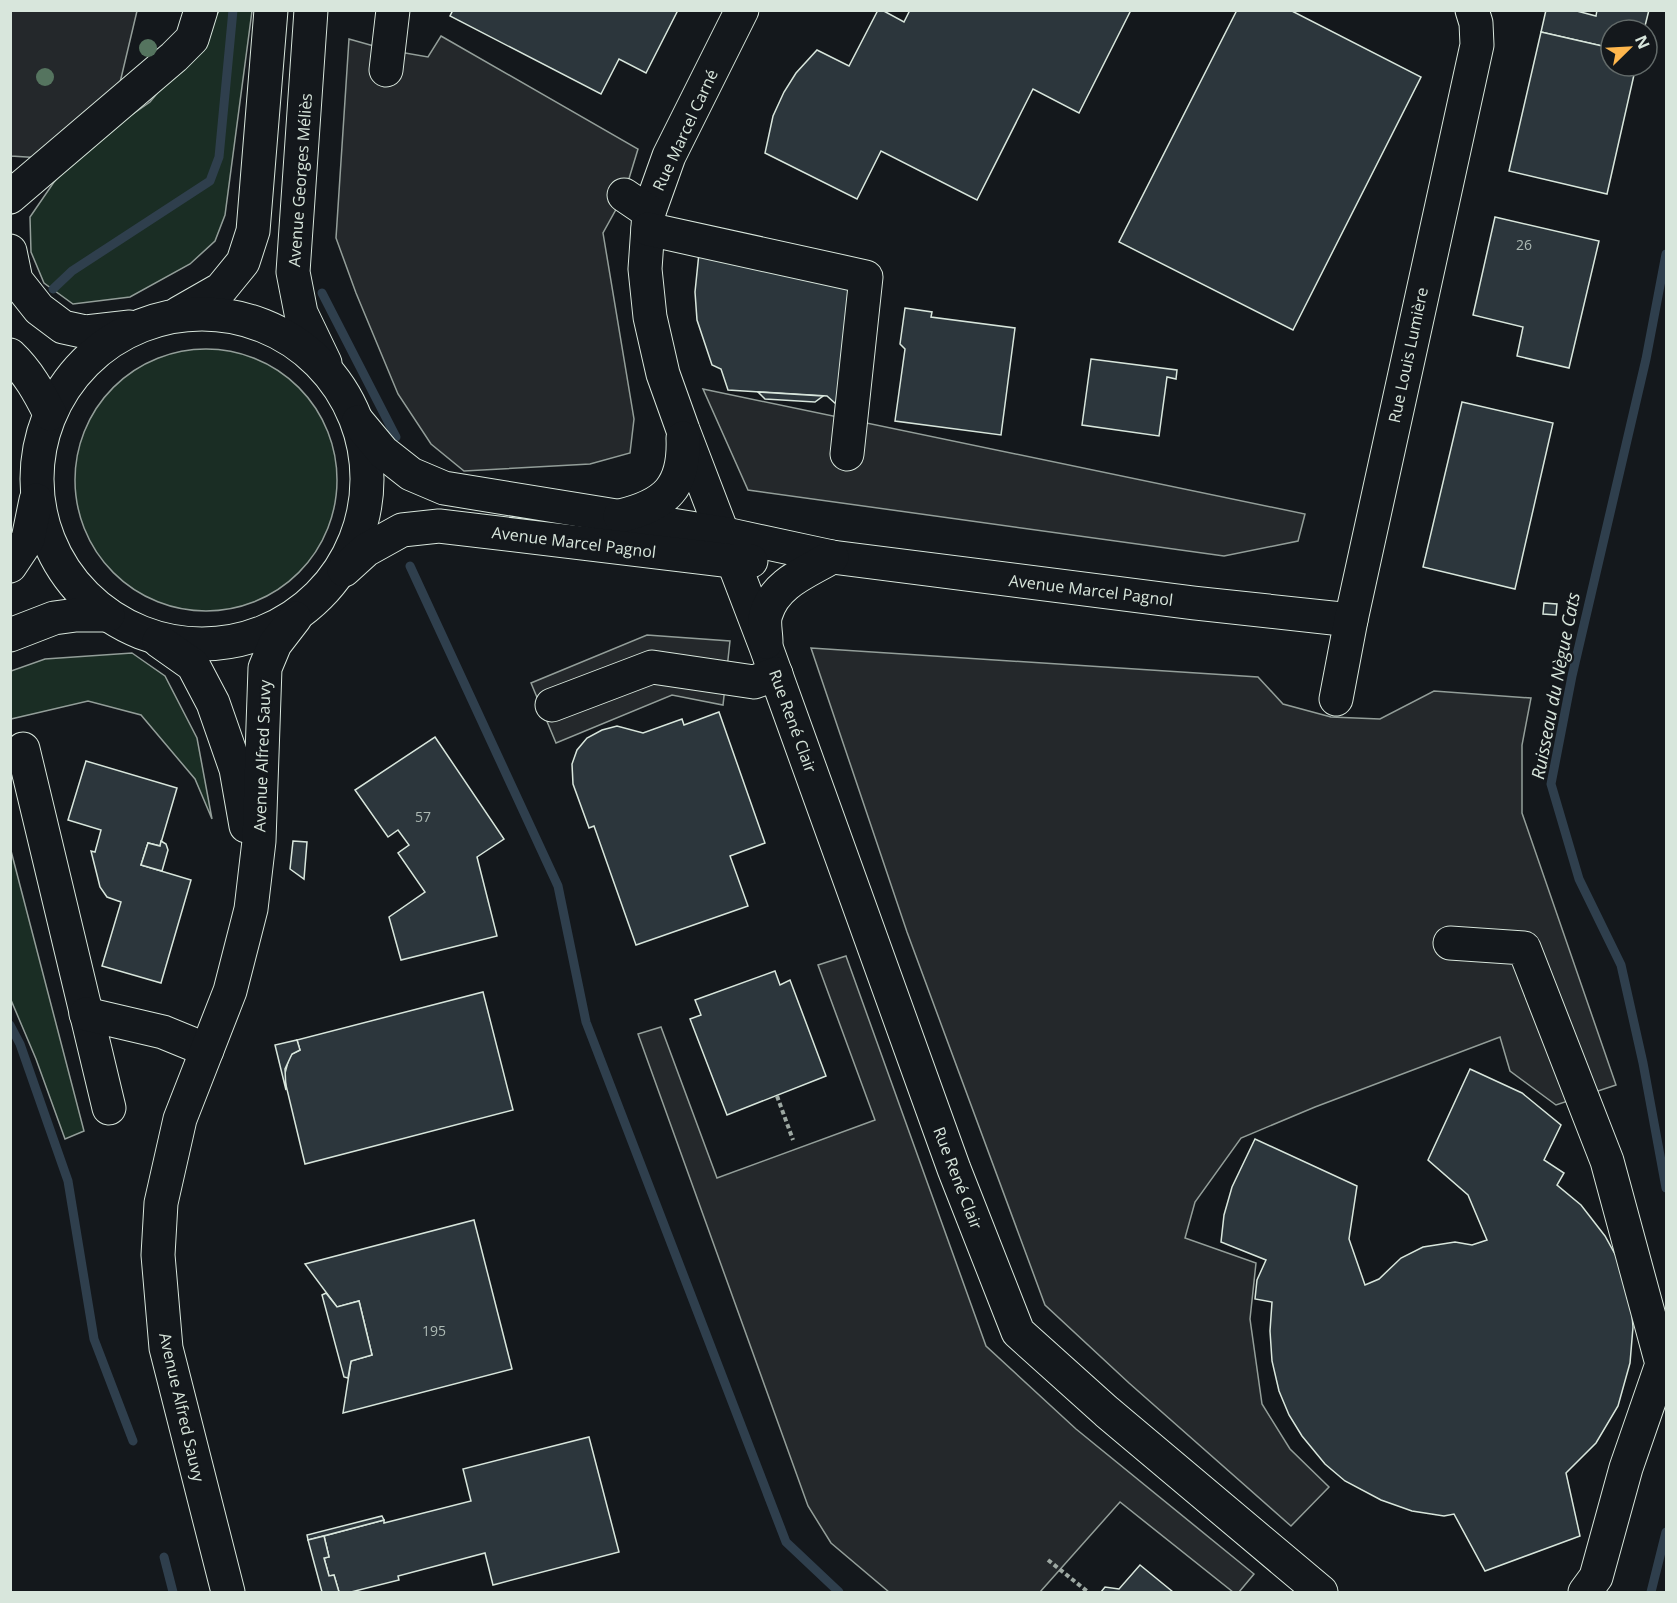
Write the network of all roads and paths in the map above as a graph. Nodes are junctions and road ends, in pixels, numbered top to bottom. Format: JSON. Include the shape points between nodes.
{"nodes":[{"id":1,"x":201,"y":10,"type":"edge"},
{"id":2,"x":271,"y":10,"type":"edge"},
{"id":3,"x":311,"y":10,"type":"edge"},
{"id":4,"x":393,"y":10,"type":"edge"},
{"id":5,"x":742,"y":10,"type":"edge"},
{"id":6,"x":1472,"y":10,"type":"edge"},
{"id":7,"x":386,"y":70,"type":"dead end"},
{"id":8,"x":10,"y":197,"type":"edge"},
{"id":9,"x":640,"y":212,"type":"junction"},
{"id":10,"x":10,"y":251,"type":"edge"},
{"id":11,"x":156,"y":321,"type":"junction"},
{"id":12,"x":10,"y":355,"type":"edge"},
{"id":13,"x":333,"y":378,"type":"junction"},
{"id":14,"x":50,"y":414,"type":"junction"},
{"id":15,"x":356,"y":418,"type":"junction"},
{"id":16,"x":683,"y":430,"type":"junction"},
{"id":17,"x":847,"y":454,"type":"dead end"},
{"id":18,"x":37,"y":495,"type":"junction"},
{"id":19,"x":617,"y":517,"type":"junction"},
{"id":20,"x":727,"y":547,"type":"junction"},
{"id":21,"x":685,"y":556,"type":"junction"},
{"id":22,"x":832,"y":557,"type":"junction"},
{"id":23,"x":10,"y":566,"type":"edge"},
{"id":24,"x":334,"y":580,"type":"junction"},
{"id":25,"x":299,"y":614,"type":"junction"},
{"id":26,"x":108,"y":615,"type":"junction"},
{"id":27,"x":1350,"y":620,"type":"junction"},
{"id":28,"x":10,"y":635,"type":"edge"},
{"id":29,"x":154,"y":638,"type":"junction"},
{"id":30,"x":771,"y":660,"type":"junction"},
{"id":31,"x":1336,"y":699,"type":"dead end"},
{"id":32,"x":552,"y":705,"type":"dead end"},
{"id":33,"x":23,"y":748,"type":"dead end"},
{"id":34,"x":251,"y":909,"type":"junction"},
{"id":35,"x":1450,"y":943,"type":"dead end"},
{"id":36,"x":86,"y":1014,"type":"junction"},
{"id":37,"x":207,"y":1050,"type":"junction"},
{"id":38,"x":777,"y":1096,"type":"dead end"},
{"id":39,"x":108,"y":1108,"type":"dead end"},
{"id":40,"x":793,"y":1140,"type":"dead end"},
{"id":41,"x":1048,"y":1560,"type":"dead end"},
{"id":42,"x":228,"y":1593,"type":"edge"},
{"id":43,"x":1088,"y":1593,"type":"edge"},
{"id":44,"x":1321,"y":1593,"type":"edge"},
{"id":45,"x":1585,"y":1593,"type":"edge"}],
"edges":[{"from":1,"to":8,"type":"street","via":[[192,39],[174,57]]},
{"from":2,"to":11,"type":"street","via":[[253,231],[243,262],[221,289]]},
{"from":3,"to":13,"type":"street","name":"Avenue Georges Méliès","via":[[293,272],[301,313]]},
{"from":4,"to":7,"type":"street"},
{"from":5,"to":9,"type":"street","name":"Rue Marcel Carné"},
{"from":6,"to":27,"type":"street","name":"Rue Louis Lumière","via":[[1477,45]]},
{"from":9,"to":16,"type":"street","name":"Rue Marcel Carné","via":[[650,317],[663,374]]},
{"from":9,"to":17,"type":"street","via":[[866,277]]},
{"from":10,"to":11,"type":"street","via":[[16,280],[39,309],[63,327],[86,332]]},
{"from":11,"to":13,"type":"street","via":[[217,314],[260,325],[300,347]]},
{"from":11,"to":14,"type":"street","via":[[112,340],[86,361],[66,385]]},
{"from":12,"to":14,"type":"street","via":[[36,387]]},
{"from":13,"to":15,"type":"street"},
{"from":14,"to":18,"type":"street","via":[[39,454]]},
{"from":15,"to":19,"type":"street","name":"Avenue Marcel Pagnol","via":[[392,460],[411,474],[444,488]]},
{"from":15,"to":24,"type":"street","via":[[366,485],[359,530]]},
{"from":16,"to":19,"type":"street","via":[[684,457],[678,480],[663,499]]},
{"from":16,"to":20,"type":"street","name":"Rue René Clair"},
{"from":16,"to":22,"type":"street","via":[[702,471],[741,520],[776,538]]},
{"from":18,"to":23,"type":"street","via":[[28,539]]},
{"from":18,"to":26,"type":"street","via":[[45,530],[60,563],[81,592]]},
{"from":19,"to":20,"type":"street","name":"Avenue Marcel Pagnol"},
{"from":20,"to":21,"type":"street","name":"Avenue Marcel Pagnol"},
{"from":20,"to":22,"type":"street","name":"Avenue Marcel Pagnol"},
{"from":20,"to":30,"type":"street","name":"Rue René Clair"},
{"from":21,"to":24,"type":"street","name":"Avenue Marcel Pagnol","via":[[439,526],[402,530],[366,550]]},
{"from":21,"to":30,"type":"street","name":"Rue René Clair","via":[[707,564],[723,577]]},
{"from":22,"to":27,"type":"street","name":"Avenue Marcel Pagnol"},
{"from":22,"to":30,"type":"street","name":"Rue René Clair","via":[[792,579],[774,596],[765,615]]},
{"from":24,"to":25,"type":"street","name":"Avenue Marcel Pagnol"},
{"from":25,"to":29,"type":"street","via":[[266,633],[230,643],[192,645]]},
{"from":25,"to":34,"type":"street","name":"Avenue Alfred Sauvy","via":[[275,644],[265,668],[259,841]]},
{"from":26,"to":28,"type":"street","via":[[54,618]]},
{"from":26,"to":29,"type":"street"},
{"from":27,"to":31,"type":"street","name":"Rue Louis Lumière"},
{"from":29,"to":34,"type":"street","name":"Avenue Alfred Sauvy","via":[[193,665],[213,703],[236,769],[248,833]]},
{"from":30,"to":32,"type":"street","via":[[754,682],[652,667]]},
{"from":30,"to":44,"type":"street","name":"Rue René Clair","via":[[954,1169],[1018,1332],[1090,1398]]},
{"from":33,"to":36,"type":"street"},
{"from":34,"to":37,"type":"street","name":"Avenue Alfred Sauvy","via":[[230,991]]},
{"from":35,"to":45,"type":"street","via":[[1524,948],[1607,1161],[1662,1364],[1626,1468],[1596,1577]]},
{"from":36,"to":37,"type":"street","via":[[163,1032]]},
{"from":36,"to":39,"type":"street"},
{"from":37,"to":42,"type":"street","name":"Avenue Alfred Sauvy","via":[[180,1119],[169,1163],[161,1203],[158,1255],[166,1348]]},
{"from":38,"to":40,"type":"path"},
{"from":41,"to":43,"type":"path"}]}
